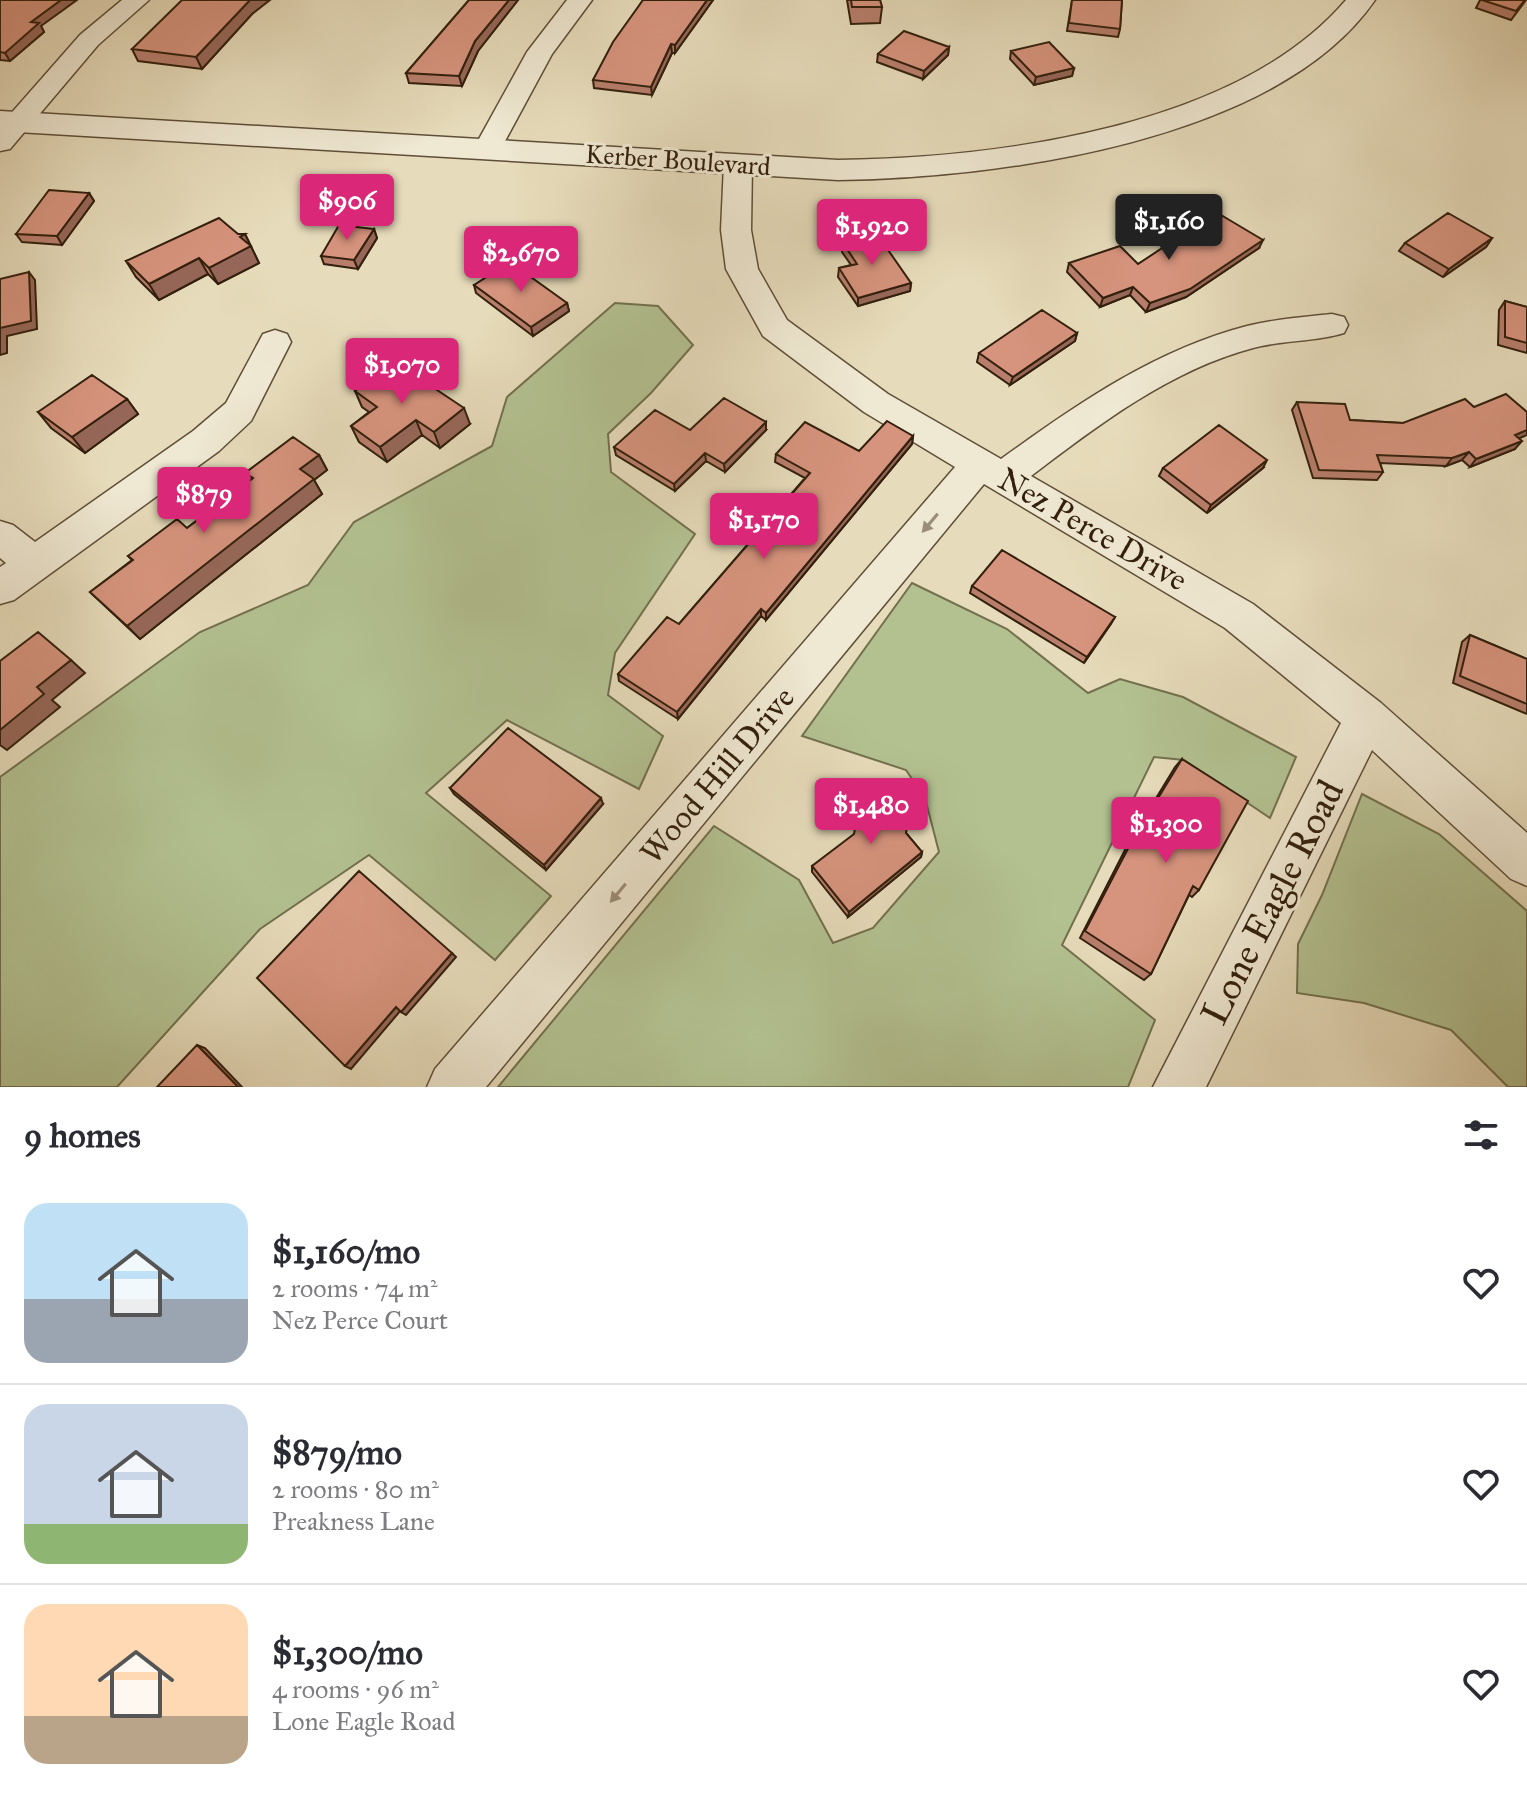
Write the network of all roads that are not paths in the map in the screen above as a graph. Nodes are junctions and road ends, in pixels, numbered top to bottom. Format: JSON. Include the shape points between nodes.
{"nodes":[{"id":1,"x":137,"y":0,"type":"edge"},
{"id":2,"x":580,"y":0,"type":"edge"},
{"id":3,"x":1361,"y":0,"type":"edge"},
{"id":4,"x":6,"y":129,"type":"edge"},
{"id":5,"x":488,"y":148,"type":"junction"},
{"id":6,"x":738,"y":164,"type":"junction"},
{"id":7,"x":1332,"y":325,"type":"dead end"},
{"id":8,"x":275,"y":342,"type":"dead end"},
{"id":9,"x":992,"y":470,"type":"junction"},
{"id":10,"x":0,"y":536,"type":"edge"},
{"id":11,"x":32,"y":562,"type":"junction"},
{"id":12,"x":0,"y":588,"type":"edge"},
{"id":13,"x":1366,"y":717,"type":"junction"},
{"id":14,"x":1527,"y":863,"type":"edge"},
{"id":15,"x":453,"y":1087,"type":"edge"},
{"id":16,"x":1179,"y":1087,"type":"edge"}],
"edges":[{"from":1,"to":4,"type":"street","via":[[89,40]]},
{"from":2,"to":5,"type":"street","via":[[540,52]]},
{"from":3,"to":6,"type":"street","name":"Kerber Boulevard","via":[[1274,77],[1143,130],[1043,151],[910,169]]},
{"from":4,"to":5,"type":"street","name":"Kerber Boulevard"},
{"from":5,"to":6,"type":"street","name":"Kerber Boulevard"},
{"from":6,"to":9,"type":"street","name":"Nez Perce Drive","via":[[736,230],[742,269],[775,328],[876,403]]},
{"from":7,"to":9,"type":"street","name":"Wood Hill Drive","via":[[1249,338],[1185,359]]},
{"from":8,"to":11,"type":"street","via":[[239,412],[206,441]]},
{"from":9,"to":13,"type":"street","name":"Nez Perce Drive","via":[[1239,616]]},
{"from":9,"to":15,"type":"street","name":"Wood Hill Drive","one_way":true},
{"from":10,"to":11,"type":"street"},
{"from":11,"to":12,"type":"street"},
{"from":13,"to":14,"type":"street","name":"Nez Perce Drive"},
{"from":13,"to":16,"type":"street","name":"Lone Eagle Road"}]}
